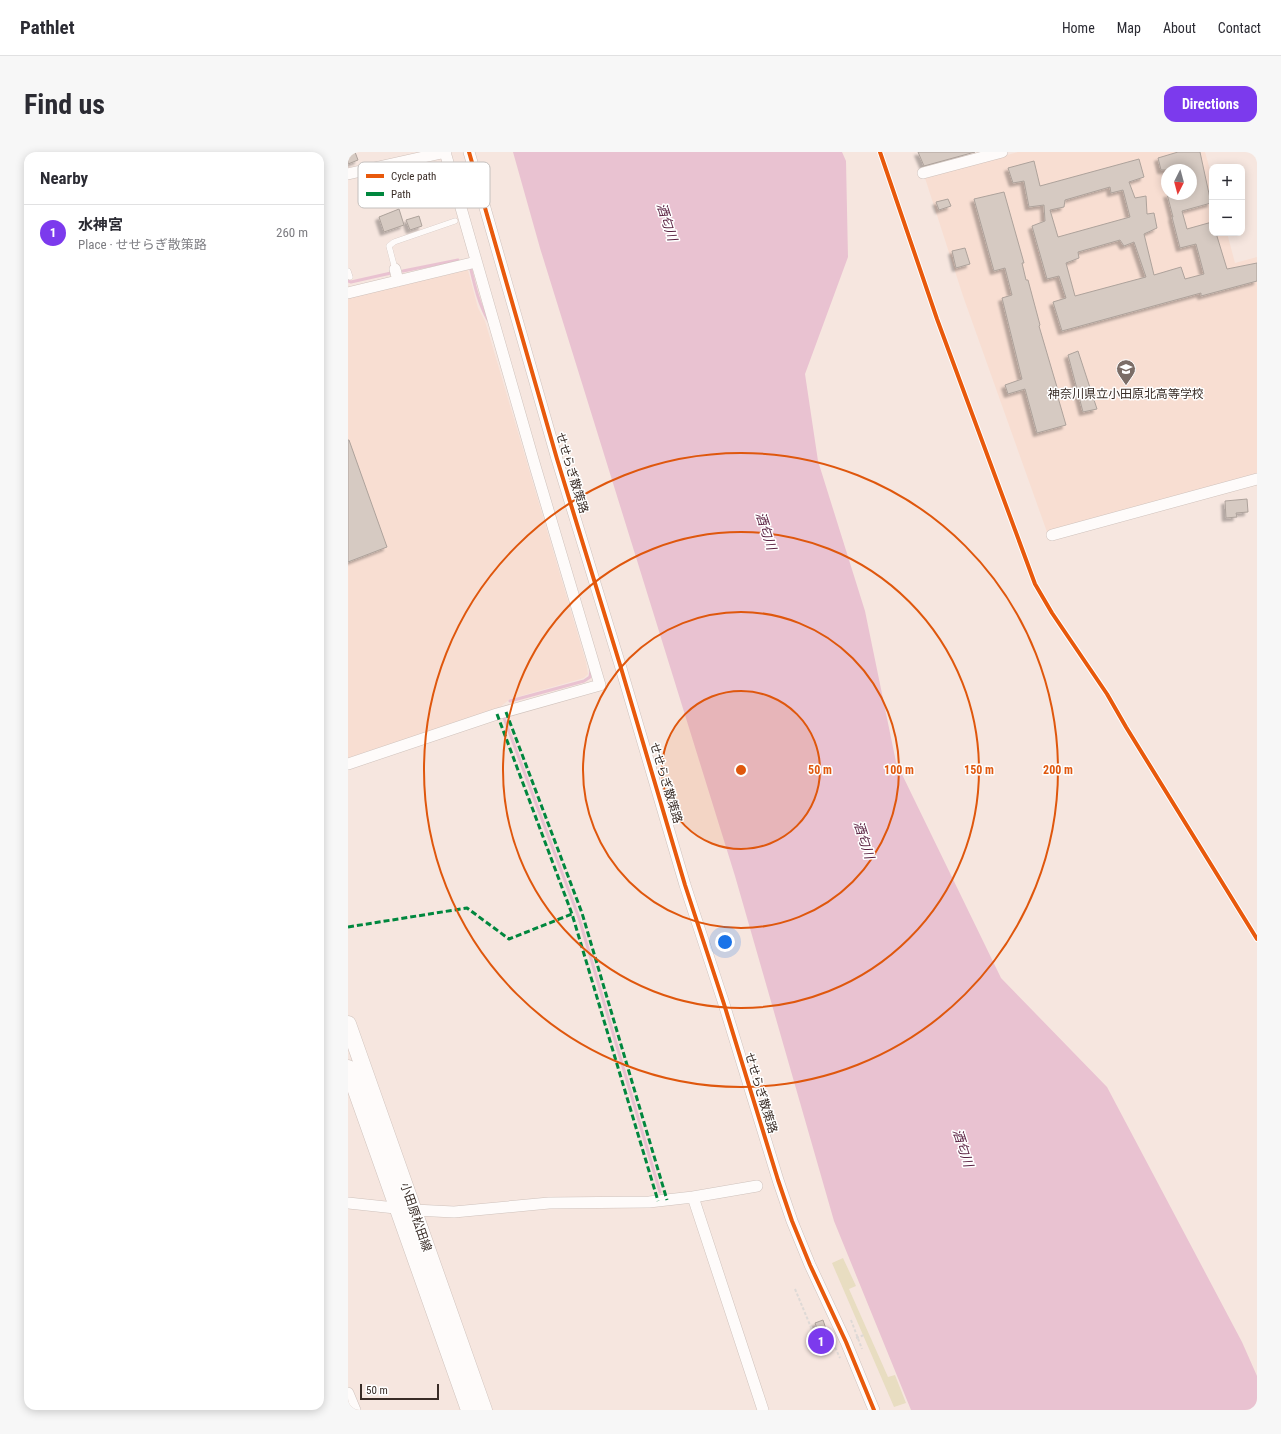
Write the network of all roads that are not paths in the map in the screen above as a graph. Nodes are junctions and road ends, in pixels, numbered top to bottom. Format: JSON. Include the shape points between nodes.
{"nodes":[{"id":1,"x":446,"y":152,"type":"edge"},
{"id":2,"x":469,"y":152,"type":"edge"},
{"id":3,"x":1002,"y":152,"type":"edge"},
{"id":4,"x":423,"y":155,"type":"edge"},
{"id":5,"x":395,"y":162,"type":"edge"},
{"id":6,"x":448,"y":162,"type":"edge"},
{"id":7,"x":472,"y":162,"type":"edge"},
{"id":8,"x":358,"y":171,"type":"edge"},
{"id":9,"x":923,"y":173,"type":"dead end"},
{"id":10,"x":348,"y":174,"type":"edge"},
{"id":11,"x":458,"y":208,"type":"edge"},
{"id":12,"x":485,"y":208,"type":"edge"},
{"id":13,"x":460,"y":219,"type":"junction"},
{"id":14,"x":476,"y":262,"type":"junction"},
{"id":15,"x":395,"y":269,"type":"joint"},
{"id":16,"x":398,"y":281,"type":"junction"},
{"id":17,"x":348,"y":293,"type":"edge"},
{"id":18,"x":1257,"y":479,"type":"edge"},
{"id":19,"x":1052,"y":535,"type":"dead end"},
{"id":20,"x":348,"y":764,"type":"edge"},
{"id":21,"x":348,"y":1024,"type":"edge"},
{"id":22,"x":348,"y":1068,"type":"edge"},
{"id":23,"x":757,"y":1186,"type":"dead end"},
{"id":24,"x":693,"y":1197,"type":"junction"},
{"id":25,"x":348,"y":1203,"type":"edge"},
{"id":26,"x":398,"y":1208,"type":"junction"},
{"id":27,"x":414,"y":1210,"type":"junction"},
{"id":28,"x":348,"y":1393,"type":"edge"},
{"id":29,"x":355,"y":1410,"type":"edge"},
{"id":30,"x":469,"y":1410,"type":"edge"},
{"id":31,"x":484,"y":1410,"type":"edge"},
{"id":32,"x":763,"y":1410,"type":"edge"},
{"id":33,"x":874,"y":1410,"type":"edge"}],
"edges":[{"from":1,"to":4,"type":"street"},
{"from":1,"to":6,"type":"street"},
{"from":2,"to":7,"type":"street","name":"せせらぎ散策路"},
{"from":3,"to":9,"type":"street"},
{"from":4,"to":5,"type":"street"},
{"from":8,"to":10,"type":"street"},
{"from":11,"to":13,"type":"street"},
{"from":12,"to":33,"type":"street","name":"せせらぎ散策路","via":[[557,459],[778,1180],[798,1236]]},
{"from":13,"to":14,"type":"street"},
{"from":13,"to":15,"type":"lane","via":[[394,242],[389,246]]},
{"from":14,"to":16,"type":"street"},
{"from":14,"to":20,"type":"street","via":[[600,684],[497,714]]},
{"from":15,"to":16,"type":"street"},
{"from":16,"to":17,"type":"street"},
{"from":18,"to":19,"type":"street"},
{"from":21,"to":27,"type":"main road","name":"小田原松田線"},
{"from":22,"to":26,"type":"main road","name":"小田原松田線"},
{"from":23,"to":24,"type":"street"},
{"from":24,"to":27,"type":"street","via":[[649,1202],[549,1204],[454,1212]]},
{"from":24,"to":32,"type":"street"},
{"from":25,"to":26,"type":"street"},
{"from":26,"to":27,"type":"street"},
{"from":26,"to":30,"type":"main road","name":"小田原松田線"},
{"from":27,"to":31,"type":"main road","name":"小田原松田線"},
{"from":28,"to":29,"type":"street"}]}
